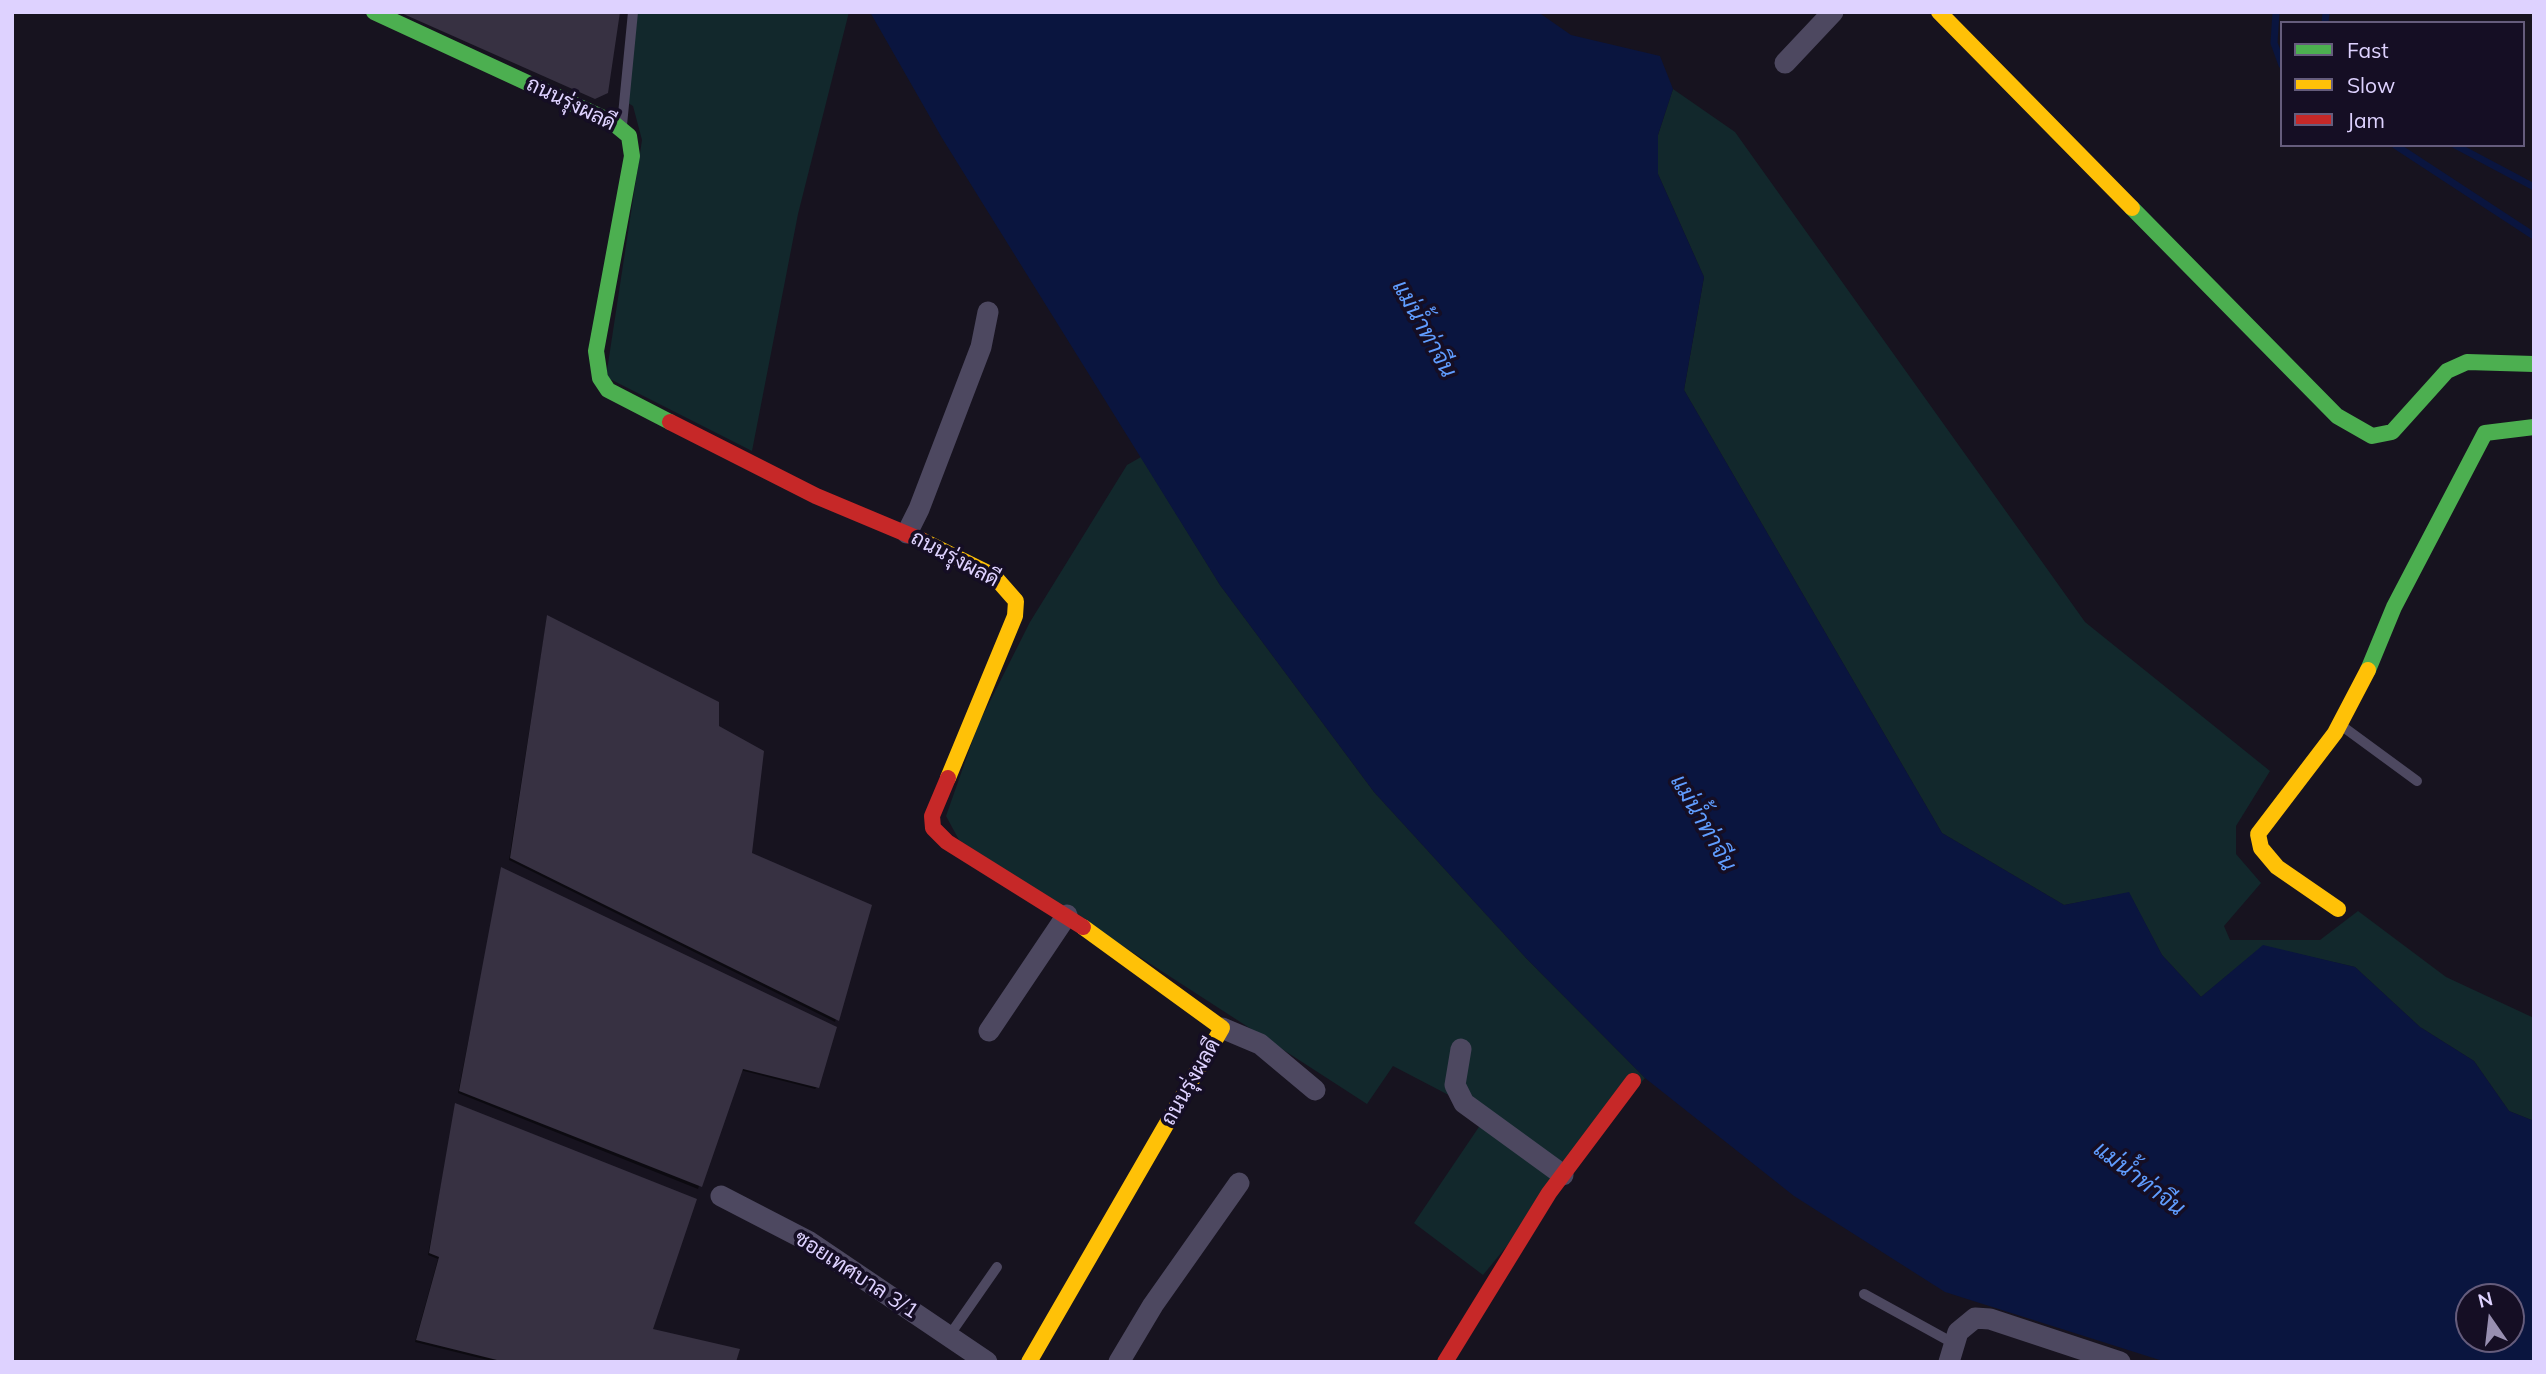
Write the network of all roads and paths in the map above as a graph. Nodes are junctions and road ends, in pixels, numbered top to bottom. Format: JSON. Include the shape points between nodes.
{"nodes":[{"id":1,"x":374,"y":12,"type":"edge"},
{"id":2,"x":633,"y":12,"type":"edge"},
{"id":3,"x":1833,"y":12,"type":"edge"},
{"id":4,"x":1938,"y":12,"type":"edge"},
{"id":5,"x":1785,"y":63,"type":"dead end"},
{"id":6,"x":622,"y":128,"type":"junction"},
{"id":7,"x":988,"y":312,"type":"dead end"},
{"id":8,"x":2534,"y":364,"type":"edge"},
{"id":9,"x":2534,"y":427,"type":"edge"},
{"id":10,"x":907,"y":533,"type":"junction"},
{"id":11,"x":2340,"y":724,"type":"junction"},
{"id":12,"x":2417,"y":780,"type":"dead end"},
{"id":13,"x":2338,"y":909,"type":"dead end"},
{"id":14,"x":1067,"y":915,"type":"junction"},
{"id":15,"x":1222,"y":1028,"type":"junction"},
{"id":16,"x":989,"y":1031,"type":"dead end"},
{"id":17,"x":1461,"y":1049,"type":"dead end"},
{"id":18,"x":1633,"y":1081,"type":"dead end"},
{"id":19,"x":1315,"y":1090,"type":"dead end"},
{"id":20,"x":1563,"y":1175,"type":"junction"},
{"id":21,"x":1239,"y":1183,"type":"dead end"},
{"id":22,"x":721,"y":1196,"type":"dead end"},
{"id":23,"x":997,"y":1267,"type":"dead end"},
{"id":24,"x":1864,"y":1294,"type":"dead end"},
{"id":25,"x":949,"y":1336,"type":"junction"},
{"id":26,"x":1951,"y":1352,"type":"edge"},
{"id":27,"x":987,"y":1362,"type":"edge"},
{"id":28,"x":1029,"y":1362,"type":"edge"},
{"id":29,"x":1119,"y":1362,"type":"edge"},
{"id":30,"x":1445,"y":1362,"type":"edge"},
{"id":31,"x":2120,"y":1362,"type":"edge"}],
"edges":[{"from":1,"to":6,"type":"street","name":"ถนนรุ่งผลดี"},
{"from":2,"to":6,"type":"lane"},
{"from":3,"to":5,"type":"street"},
{"from":4,"to":8,"type":"street","via":[[2337,416],[2357,430],[2372,436],[2392,432],[2447,371],[2467,362]]},
{"from":6,"to":10,"type":"street","name":"ถนนรุ่งผลดี","via":[[632,143],[632,156],[596,351],[600,378],[615,395],[816,496]]},
{"from":7,"to":10,"type":"street","via":[[981,347]]},
{"from":9,"to":11,"type":"street","via":[[2492,430],[2479,441]]},
{"from":10,"to":14,"type":"street","name":"ถนนรุ่งผลดี","via":[[1000,581],[1017,608],[932,816],[933,828],[947,842]]},
{"from":11,"to":12,"type":"lane"},
{"from":11,"to":13,"type":"street","via":[[2263,825],[2258,839],[2277,867]]},
{"from":14,"to":15,"type":"street","name":"ถนนรุ่งผลดี"},
{"from":14,"to":16,"type":"street"},
{"from":15,"to":19,"type":"street","via":[[1259,1044]]},
{"from":15,"to":28,"type":"street","name":"ถนนรุ่งผลดี"},
{"from":17,"to":20,"type":"street","via":[[1455,1086],[1464,1102]]},
{"from":18,"to":20,"type":"street"},
{"from":20,"to":30,"type":"street"},
{"from":21,"to":29,"type":"street"},
{"from":22,"to":25,"type":"street","name":"ซอยเทศบาล 3/1","via":[[808,1241]]},
{"from":23,"to":25,"type":"lane"},
{"from":24,"to":26,"type":"lane"},
{"from":25,"to":27,"type":"street","name":"ซอยเทศบาล 3/1"},
{"from":26,"to":31,"type":"street","via":[[1958,1332],[1975,1318]]}]}
